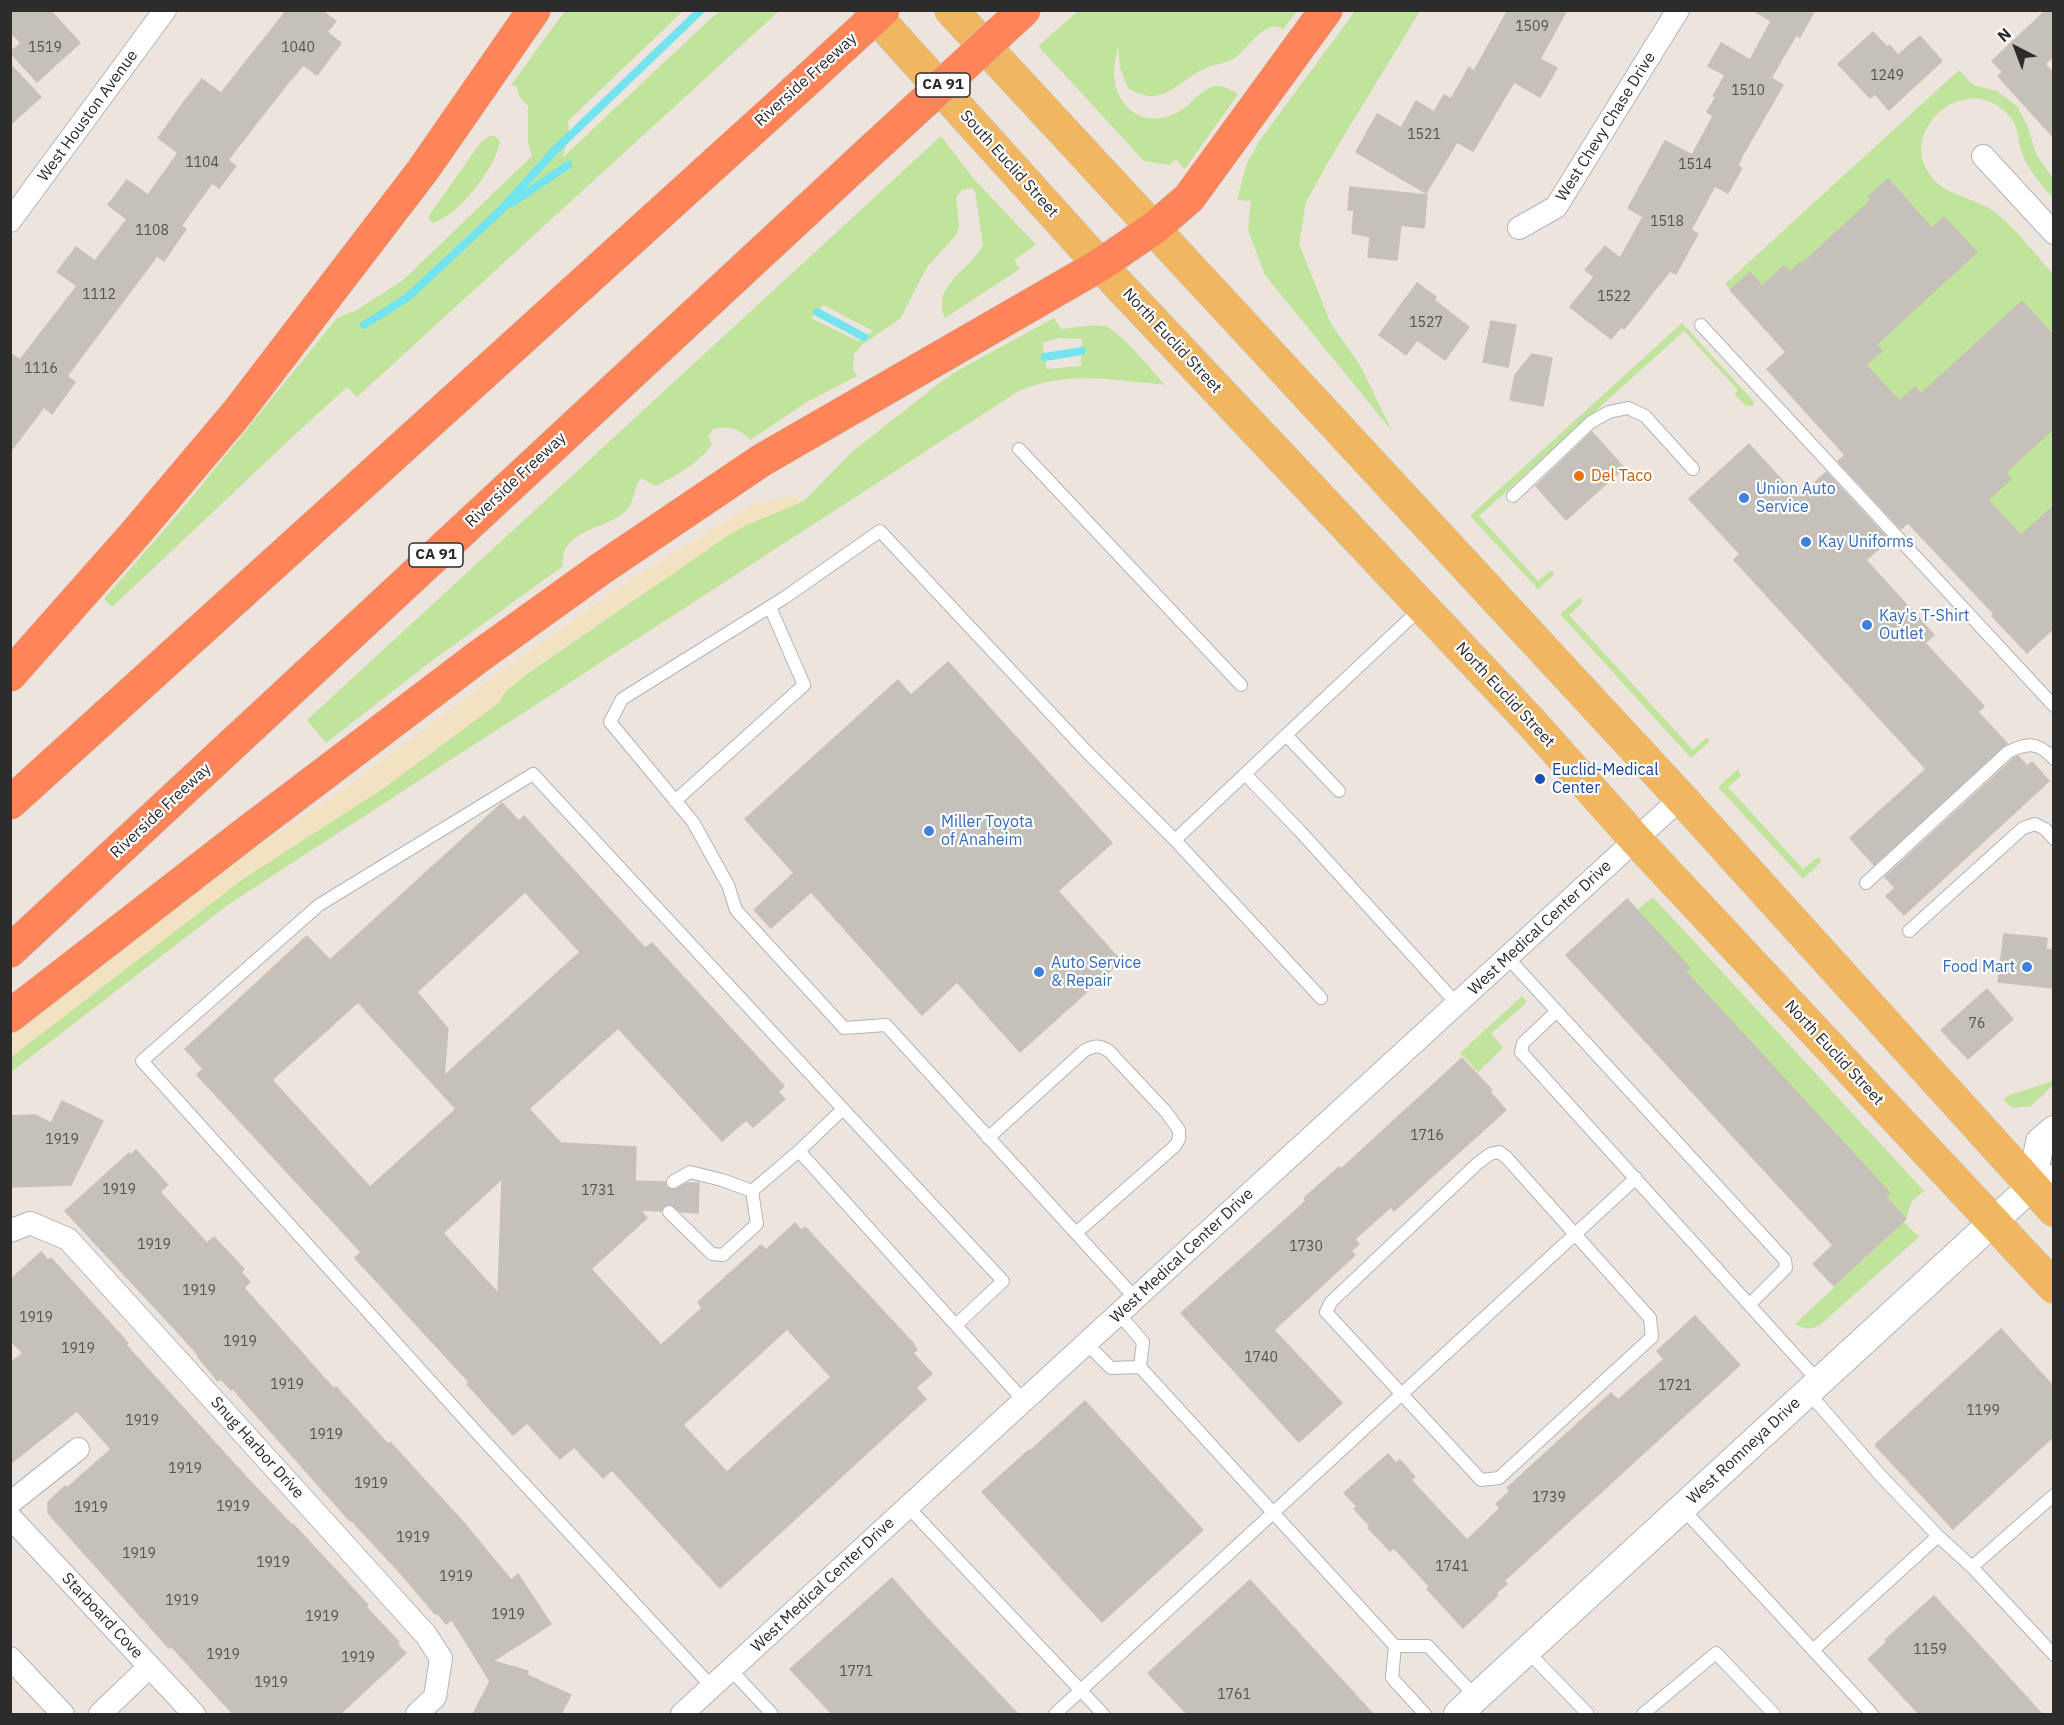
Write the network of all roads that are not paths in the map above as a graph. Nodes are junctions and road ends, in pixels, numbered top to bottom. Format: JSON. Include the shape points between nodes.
{"nodes":[{"id":1,"x":534,"y":10,"type":"edge"},
{"id":2,"x":870,"y":10,"type":"edge"},
{"id":3,"x":883,"y":10,"type":"edge"},
{"id":4,"x":951,"y":10,"type":"edge"},
{"id":5,"x":1024,"y":10,"type":"edge"},
{"id":6,"x":1326,"y":10,"type":"edge"},
{"id":7,"x":1678,"y":10,"type":"edge"},
{"id":8,"x":158,"y":14,"type":"edge"},
{"id":9,"x":1983,"y":156,"type":"dead end"},
{"id":10,"x":10,"y":221,"type":"edge"},
{"id":11,"x":1154,"y":228,"type":"junction"},
{"id":12,"x":1519,"y":228,"type":"dead end"},
{"id":13,"x":2054,"y":233,"type":"edge"},
{"id":14,"x":1100,"y":265,"type":"junction"},
{"id":15,"x":1701,"y":325,"type":"dead end"},
{"id":16,"x":1019,"y":449,"type":"dead end"},
{"id":17,"x":1693,"y":469,"type":"dead end"},
{"id":18,"x":1513,"y":496,"type":"dead end"},
{"id":19,"x":770,"y":607,"type":"junction"},
{"id":20,"x":1422,"y":607,"type":"junction"},
{"id":21,"x":10,"y":675,"type":"edge"},
{"id":22,"x":1241,"y":685,"type":"dead end"},
{"id":23,"x":2054,"y":706,"type":"edge"},
{"id":24,"x":1286,"y":735,"type":"junction"},
{"id":25,"x":2054,"y":759,"type":"edge"},
{"id":26,"x":1245,"y":774,"type":"junction"},
{"id":27,"x":1339,"y":791,"type":"dead end"},
{"id":28,"x":1681,"y":798,"type":"junction"},
{"id":29,"x":675,"y":801,"type":"junction"},
{"id":30,"x":10,"y":803,"type":"edge"},
{"id":31,"x":2054,"y":839,"type":"edge"},
{"id":32,"x":1175,"y":840,"type":"junction"},
{"id":33,"x":1636,"y":840,"type":"junction"},
{"id":34,"x":1866,"y":883,"type":"dead end"},
{"id":35,"x":1909,"y":931,"type":"dead end"},
{"id":36,"x":10,"y":951,"type":"edge"},
{"id":37,"x":1508,"y":958,"type":"junction"},
{"id":38,"x":1321,"y":998,"type":"dead end"},
{"id":39,"x":1457,"y":1004,"type":"junction"},
{"id":40,"x":1557,"y":1011,"type":"junction"},
{"id":41,"x":10,"y":1016,"type":"edge"},
{"id":42,"x":843,"y":1108,"type":"junction"},
{"id":43,"x":2054,"y":1130,"type":"edge"},
{"id":44,"x":988,"y":1138,"type":"junction"},
{"id":45,"x":799,"y":1151,"type":"junction"},
{"id":46,"x":1636,"y":1178,"type":"junction"},
{"id":47,"x":673,"y":1182,"type":"dead end"},
{"id":48,"x":2042,"y":1183,"type":"edge"},
{"id":49,"x":752,"y":1191,"type":"junction"},
{"id":50,"x":2054,"y":1210,"type":"edge"},
{"id":51,"x":669,"y":1212,"type":"dead end"},
{"id":52,"x":1994,"y":1221,"type":"junction"},
{"id":53,"x":10,"y":1231,"type":"edge"},
{"id":54,"x":1076,"y":1233,"type":"junction"},
{"id":55,"x":1575,"y":1234,"type":"junction"},
{"id":56,"x":2054,"y":1287,"type":"edge"},
{"id":57,"x":1136,"y":1299,"type":"junction"},
{"id":58,"x":1750,"y":1304,"type":"junction"},
{"id":59,"x":1119,"y":1314,"type":"junction"},
{"id":60,"x":956,"y":1325,"type":"junction"},
{"id":61,"x":1087,"y":1344,"type":"junction"},
{"id":62,"x":1140,"y":1367,"type":"junction"},
{"id":63,"x":1814,"y":1387,"type":"junction"},
{"id":64,"x":1401,"y":1394,"type":"junction"},
{"id":65,"x":1024,"y":1401,"type":"junction"},
{"id":66,"x":78,"y":1449,"type":"dead end"},
{"id":67,"x":2054,"y":1495,"type":"edge"},
{"id":68,"x":10,"y":1503,"type":"edge"},
{"id":69,"x":908,"y":1507,"type":"junction"},
{"id":70,"x":1682,"y":1508,"type":"junction"},
{"id":71,"x":1274,"y":1513,"type":"junction"},
{"id":72,"x":10,"y":1517,"type":"edge"},
{"id":73,"x":1938,"y":1536,"type":"junction"},
{"id":74,"x":1972,"y":1567,"type":"junction"},
{"id":75,"x":1395,"y":1646,"type":"junction"},
{"id":76,"x":1527,"y":1650,"type":"junction"},
{"id":77,"x":1813,"y":1650,"type":"junction"},
{"id":78,"x":2054,"y":1654,"type":"edge"},
{"id":79,"x":10,"y":1658,"type":"edge"},
{"id":80,"x":149,"y":1667,"type":"junction"},
{"id":81,"x":731,"y":1670,"type":"junction"},
{"id":82,"x":712,"y":1687,"type":"junction"},
{"id":83,"x":1080,"y":1691,"type":"junction"},
{"id":84,"x":1467,"y":1706,"type":"edge"},
{"id":85,"x":690,"y":1712,"type":"edge"},
{"id":86,"x":63,"y":1714,"type":"edge"},
{"id":87,"x":100,"y":1714,"type":"edge"},
{"id":88,"x":194,"y":1714,"type":"edge"},
{"id":89,"x":417,"y":1714,"type":"edge"},
{"id":90,"x":772,"y":1714,"type":"edge"},
{"id":91,"x":1055,"y":1714,"type":"edge"},
{"id":92,"x":1103,"y":1714,"type":"edge"},
{"id":93,"x":1425,"y":1714,"type":"edge"},
{"id":94,"x":1588,"y":1714,"type":"edge"},
{"id":95,"x":1643,"y":1714,"type":"edge"},
{"id":96,"x":1774,"y":1714,"type":"edge"},
{"id":97,"x":1872,"y":1714,"type":"edge"}],
"edges":[{"from":1,"to":21,"type":"highway","via":[[423,170],[237,414]]},
{"from":2,"to":14,"type":"main road","name":"South Euclid Street"},
{"from":3,"to":30,"type":"highway","name":"Riverside Freeway","bridge":true},
{"from":4,"to":11,"type":"main road"},
{"from":5,"to":36,"type":"highway","name":"Riverside Freeway","number":"CA 91","bridge":true},
{"from":6,"to":11,"type":"highway","via":[[1189,198]]},
{"from":7,"to":12,"type":"street","name":"West Chevy Chase Drive","via":[[1556,207]]},
{"from":8,"to":10,"type":"street","name":"West Houston Avenue"},
{"from":9,"to":13,"type":"street"},
{"from":11,"to":14,"type":"highway"},
{"from":11,"to":28,"type":"main road"},
{"from":14,"to":20,"type":"main road","name":"North Euclid Street"},
{"from":14,"to":41,"type":"highway","via":[[762,460],[602,568],[478,657]]},
{"from":15,"to":23,"type":"lane"},
{"from":16,"to":22,"type":"lane"},
{"from":17,"to":18,"type":"lane","via":[[1645,416],[1628,408],[1591,422]]},
{"from":19,"to":29,"type":"lane","via":[[804,685]]},
{"from":19,"to":29,"type":"lane","via":[[622,699],[610,722]]},
{"from":19,"to":32,"type":"lane","via":[[880,531]]},
{"from":20,"to":24,"type":"lane"},
{"from":20,"to":33,"type":"main road","name":"North Euclid Street"},
{"from":24,"to":26,"type":"lane"},
{"from":24,"to":27,"type":"lane"},
{"from":25,"to":34,"type":"lane","via":[[2033,745],[2008,752]]},
{"from":26,"to":32,"type":"lane"},
{"from":26,"to":39,"type":"lane"},
{"from":28,"to":33,"type":"street","name":"West Medical Center Drive"},
{"from":28,"to":48,"type":"main road"},
{"from":29,"to":44,"type":"lane","via":[[693,822],[728,885],[736,910],[844,1028],[886,1025]]},
{"from":31,"to":35,"type":"lane","via":[[2035,824],[2023,828]]},
{"from":32,"to":38,"type":"lane"},
{"from":33,"to":37,"type":"street","name":"West Medical Center Drive"},
{"from":33,"to":52,"type":"main road","name":"North Euclid Street"},
{"from":37,"to":39,"type":"street","name":"West Medical Center Drive"},
{"from":37,"to":40,"type":"lane"},
{"from":39,"to":57,"type":"street","name":"West Medical Center Drive"},
{"from":40,"to":46,"type":"lane","via":[[1523,1043],[1521,1052]]},
{"from":40,"to":58,"type":"lane","via":[[1785,1260],[1786,1268]]},
{"from":42,"to":45,"type":"lane"},
{"from":42,"to":60,"type":"lane","via":[[1003,1281]]},
{"from":42,"to":82,"type":"lane","via":[[533,774],[319,905],[142,1061]]},
{"from":43,"to":48,"type":"street","via":[[2040,1142]]},
{"from":44,"to":54,"type":"lane"},
{"from":44,"to":54,"type":"lane","via":[[1093,1046],[1109,1051],[1166,1112],[1179,1130],[1175,1146]]},
{"from":45,"to":49,"type":"lane"},
{"from":45,"to":60,"type":"lane"},
{"from":46,"to":55,"type":"lane"},
{"from":46,"to":58,"type":"lane"},
{"from":47,"to":49,"type":"lane","via":[[690,1172]]},
{"from":48,"to":50,"type":"main road"},
{"from":48,"to":52,"type":"street","name":"West Romneya Drive"},
{"from":49,"to":51,"type":"lane","via":[[757,1224],[723,1255],[712,1254]]},
{"from":52,"to":56,"type":"main road","name":"North Euclid Street"},
{"from":52,"to":63,"type":"street","name":"West Romneya Drive"},
{"from":53,"to":89,"type":"street","name":"Snug Harbor Drive","via":[[30,1223],[68,1239],[426,1635],[441,1658],[435,1697]]},
{"from":54,"to":57,"type":"lane"},
{"from":55,"to":64,"type":"lane"},
{"from":55,"to":64,"type":"lane","via":[[1506,1157],[1499,1152],[1478,1163],[1327,1308],[1332,1320]]},
{"from":55,"to":64,"type":"lane","via":[[1650,1318],[1652,1337],[1499,1478],[1481,1480]]},
{"from":57,"to":59,"type":"street","name":"West Medical Center Drive"},
{"from":58,"to":63,"type":"lane"},
{"from":59,"to":61,"type":"street","name":"West Medical Center Drive"},
{"from":59,"to":62,"type":"lane","via":[[1143,1342]]},
{"from":60,"to":65,"type":"lane"},
{"from":61,"to":62,"type":"lane","via":[[1111,1368]]},
{"from":61,"to":65,"type":"street","name":"West Medical Center Drive"},
{"from":62,"to":71,"type":"lane"},
{"from":63,"to":70,"type":"street","name":"West Romneya Drive"},
{"from":63,"to":73,"type":"lane","via":[[1880,1475]]},
{"from":64,"to":71,"type":"lane"},
{"from":65,"to":69,"type":"street","name":"West Medical Center Drive"},
{"from":66,"to":68,"type":"street"},
{"from":67,"to":74,"type":"lane"},
{"from":69,"to":81,"type":"street","name":"West Medical Center Drive"},
{"from":69,"to":83,"type":"lane"},
{"from":70,"to":76,"type":"street","name":"West Romneya Drive"},
{"from":70,"to":77,"type":"lane"},
{"from":71,"to":75,"type":"lane"},
{"from":71,"to":83,"type":"lane"},
{"from":72,"to":80,"type":"street","name":"Starboard Cove"},
{"from":73,"to":74,"type":"lane"},
{"from":73,"to":77,"type":"lane"},
{"from":74,"to":78,"type":"lane"},
{"from":75,"to":84,"type":"lane","via":[[1428,1646]]},
{"from":75,"to":93,"type":"lane","via":[[1392,1678]]},
{"from":76,"to":84,"type":"street","name":"West Romneya Drive"},
{"from":76,"to":94,"type":"lane"},
{"from":77,"to":97,"type":"lane"},
{"from":79,"to":86,"type":"street"},
{"from":80,"to":87,"type":"street"},
{"from":80,"to":88,"type":"street","name":"Starboard Cove"},
{"from":81,"to":82,"type":"street","name":"West Medical Center Drive"},
{"from":81,"to":90,"type":"lane"},
{"from":82,"to":85,"type":"street","name":"West Medical Center Drive"},
{"from":83,"to":91,"type":"lane"},
{"from":83,"to":92,"type":"lane"},
{"from":95,"to":96,"type":"lane","via":[[1716,1653]]}]}
